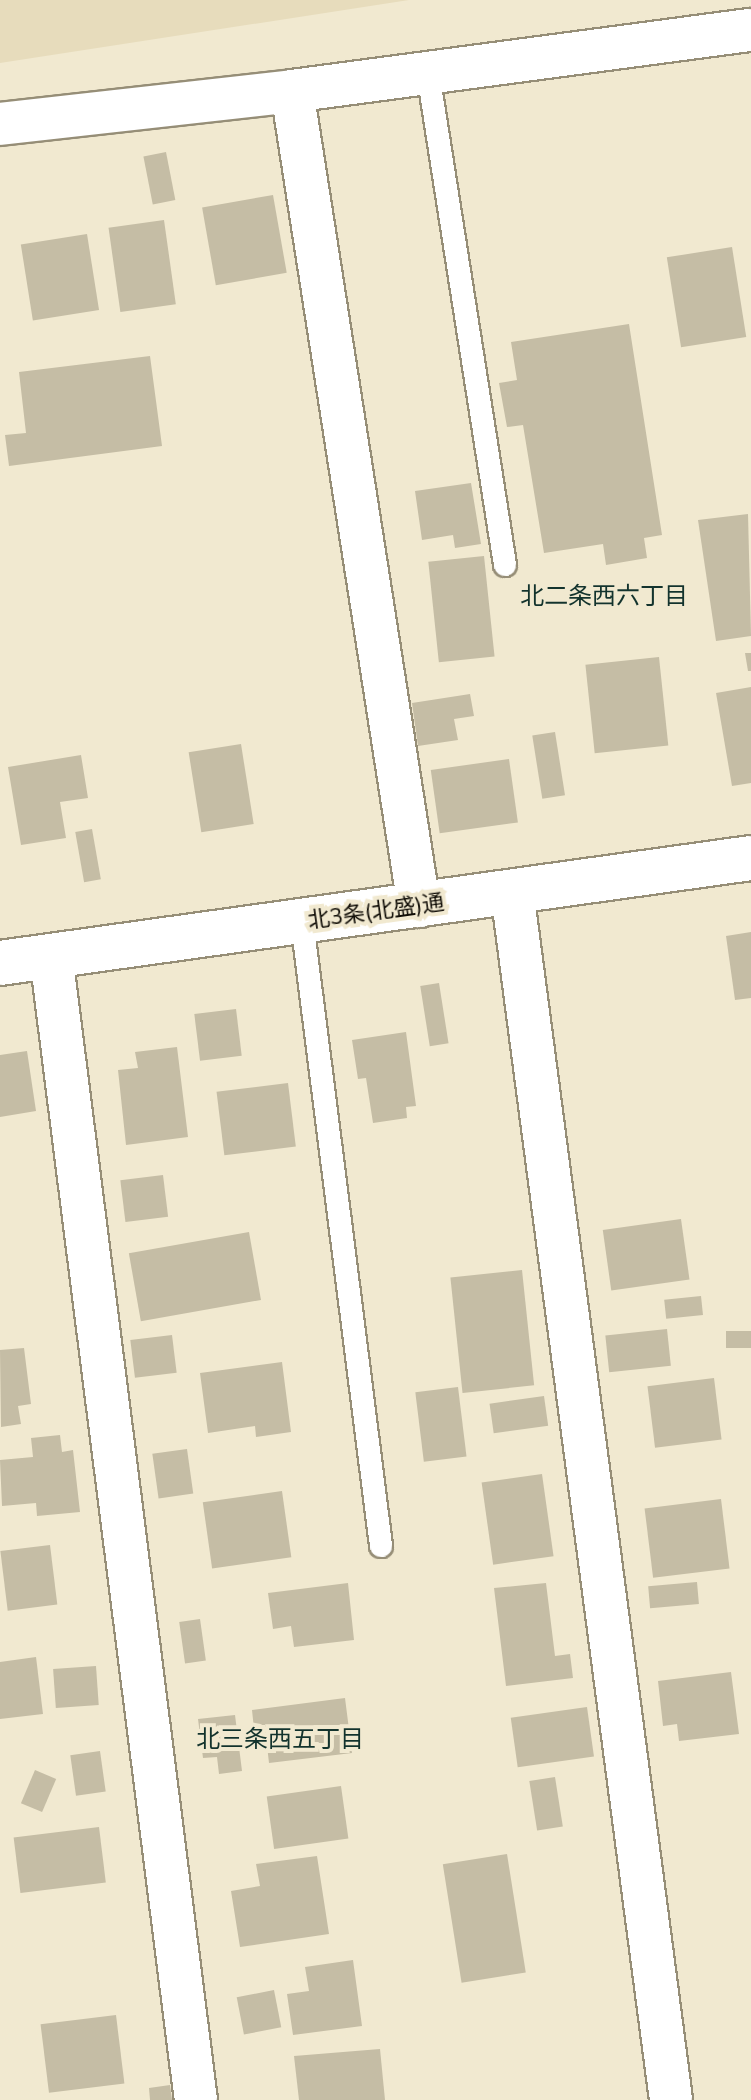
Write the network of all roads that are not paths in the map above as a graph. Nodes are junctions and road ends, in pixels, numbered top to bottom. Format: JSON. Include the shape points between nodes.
{"nodes":[{"id":1,"x":751,"y":30,"type":"edge"},
{"id":2,"x":428,"y":73,"type":"junction"},
{"id":3,"x":292,"y":91,"type":"junction"},
{"id":4,"x":0,"y":124,"type":"edge"},
{"id":5,"x":505,"y":565,"type":"dead end"},
{"id":6,"x":751,"y":858,"type":"edge"},
{"id":7,"x":512,"y":892,"type":"junction"},
{"id":8,"x":419,"y":906,"type":"junction"},
{"id":9,"x":302,"y":922,"type":"junction"},
{"id":10,"x":51,"y":956,"type":"junction"},
{"id":11,"x":0,"y":963,"type":"edge"},
{"id":12,"x":381,"y":1546,"type":"dead end"},
{"id":13,"x":196,"y":2100,"type":"edge"},
{"id":14,"x":671,"y":2100,"type":"edge"}],
"edges":[{"from":1,"to":2,"type":"street"},
{"from":2,"to":3,"type":"street"},
{"from":2,"to":5,"type":"lane"},
{"from":3,"to":4,"type":"street"},
{"from":3,"to":8,"type":"street"},
{"from":6,"to":7,"type":"street","name":"北3条(北盛)通"},
{"from":7,"to":8,"type":"street","name":"北3条(北盛)通"},
{"from":7,"to":14,"type":"street"},
{"from":8,"to":9,"type":"street","name":"北3条(北盛)通"},
{"from":9,"to":10,"type":"street","name":"北3条(北盛)通"},
{"from":9,"to":12,"type":"lane"},
{"from":10,"to":11,"type":"street","name":"北3条(北盛)通"},
{"from":10,"to":13,"type":"street"}]}
